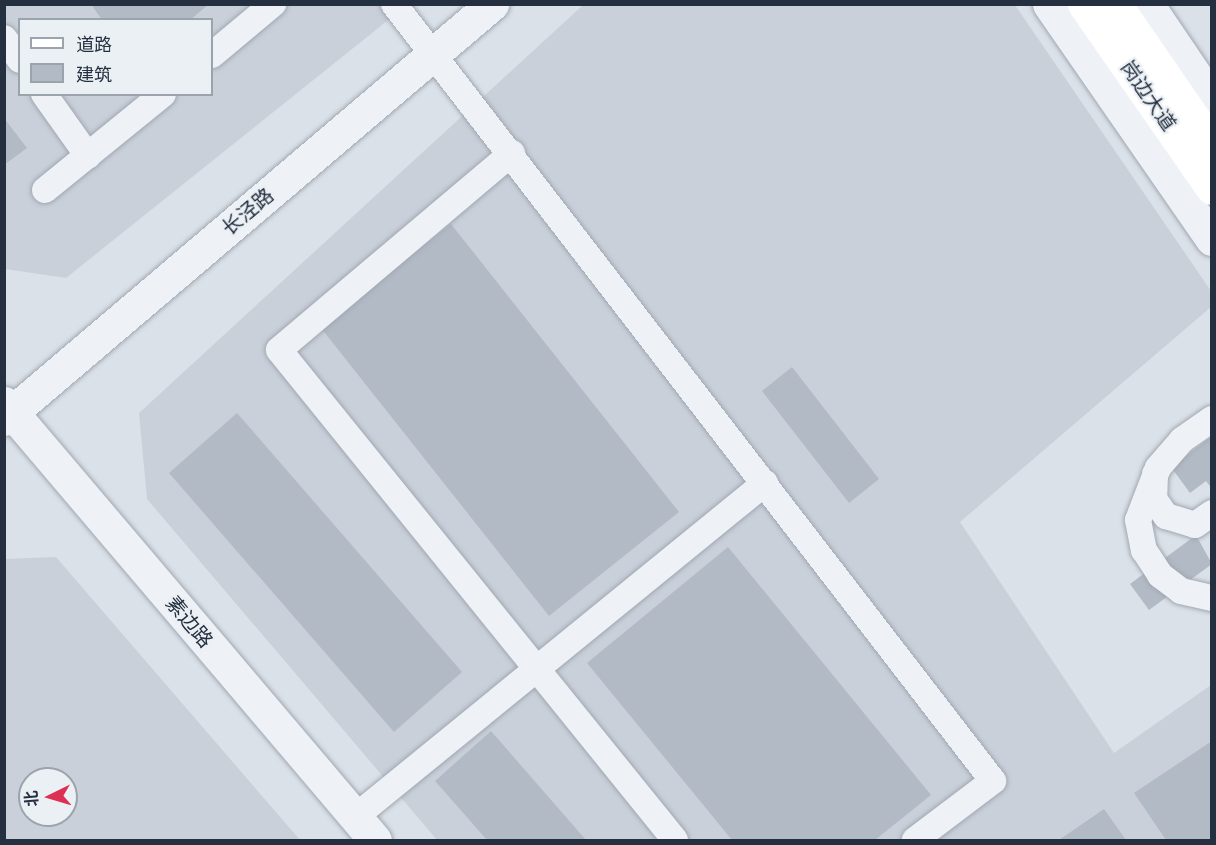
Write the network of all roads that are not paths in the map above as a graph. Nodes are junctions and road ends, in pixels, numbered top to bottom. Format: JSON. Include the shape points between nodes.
{"nodes":[{"id":1,"x":273,"y":4,"type":"edge"},
{"id":2,"x":394,"y":4,"type":"edge"},
{"id":3,"x":492,"y":4,"type":"edge"},
{"id":4,"x":1049,"y":4,"type":"edge"},
{"id":5,"x":1084,"y":4,"type":"edge"},
{"id":6,"x":1115,"y":4,"type":"edge"},
{"id":7,"x":1147,"y":4,"type":"edge"},
{"id":8,"x":4,"y":38,"type":"edge"},
{"id":9,"x":435,"y":52,"type":"junction"},
{"id":10,"x":213,"y":54,"type":"edge"},
{"id":11,"x":18,"y":57,"type":"edge"},
{"id":12,"x":45,"y":96,"type":"edge"},
{"id":13,"x":161,"y":96,"type":"edge"},
{"id":14,"x":1212,"y":100,"type":"edge"},
{"id":15,"x":1212,"y":145,"type":"edge"},
{"id":16,"x":512,"y":153,"type":"junction"},
{"id":17,"x":88,"y":156,"type":"junction"},
{"id":18,"x":1212,"y":188,"type":"edge"},
{"id":19,"x":45,"y":190,"type":"dead end"},
{"id":20,"x":1212,"y":239,"type":"edge"},
{"id":21,"x":7,"y":412,"type":"edge"},
{"id":22,"x":1210,"y":415,"type":"edge"},
{"id":23,"x":1158,"y":468,"type":"junction"},
{"id":24,"x":765,"y":483,"type":"junction"},
{"id":25,"x":1212,"y":513,"type":"edge"},
{"id":26,"x":1212,"y":598,"type":"edge"},
{"id":27,"x":536,"y":669,"type":"junction"},
{"id":28,"x":365,"y":829,"type":"edge"},
{"id":29,"x":675,"y":840,"type":"edge"},
{"id":30,"x":915,"y":840,"type":"edge"}],
"edges":[{"from":1,"to":10,"type":"street"},
{"from":2,"to":9,"type":"street"},
{"from":3,"to":9,"type":"street","name":"长泾路"},
{"from":4,"to":20,"type":"street"},
{"from":5,"to":18,"type":"main road","name":"岗边大道"},
{"from":6,"to":15,"type":"main road","name":"岗边大道"},
{"from":7,"to":14,"type":"street"},
{"from":8,"to":11,"type":"street"},
{"from":9,"to":16,"type":"street"},
{"from":9,"to":21,"type":"street","name":"长泾路"},
{"from":12,"to":17,"type":"street"},
{"from":13,"to":17,"type":"street"},
{"from":16,"to":24,"type":"street"},
{"from":16,"to":27,"type":"street","via":[[279,350]]},
{"from":17,"to":19,"type":"street"},
{"from":21,"to":28,"type":"street","name":"素边路"},
{"from":22,"to":23,"type":"street"},
{"from":23,"to":25,"type":"street","via":[[1154,499],[1166,516],[1196,525]]},
{"from":23,"to":26,"type":"street","via":[[1140,505],[1143,550],[1170,584]]},
{"from":24,"to":27,"type":"street"},
{"from":24,"to":30,"type":"street","via":[[993,781]]},
{"from":27,"to":28,"type":"street"},
{"from":27,"to":29,"type":"street"}]}
